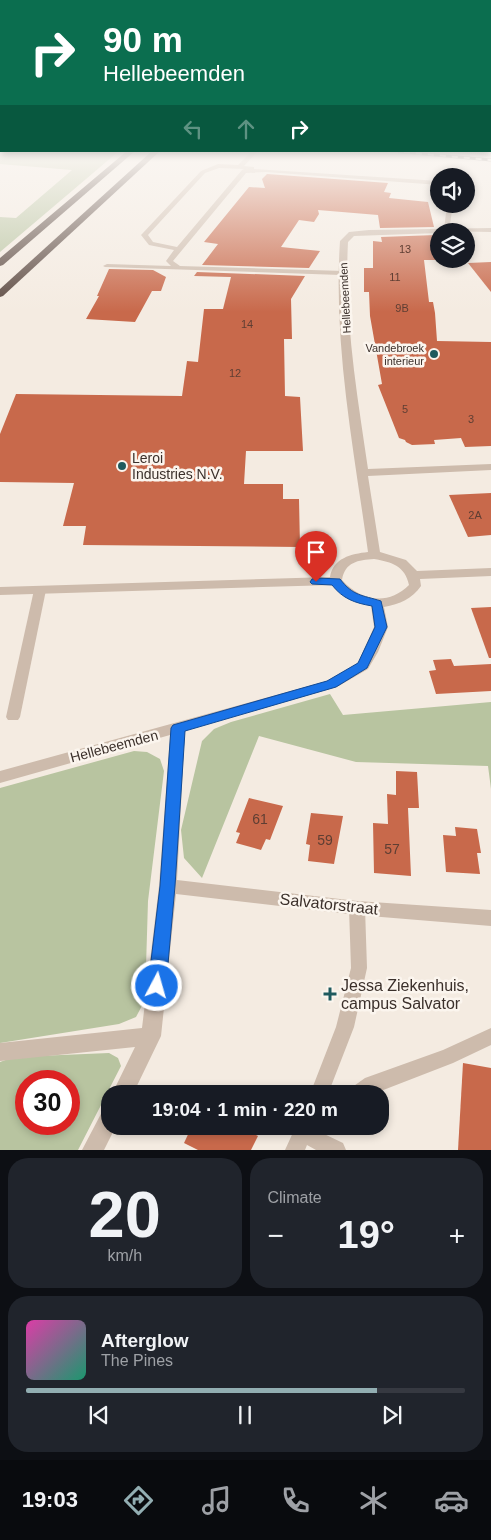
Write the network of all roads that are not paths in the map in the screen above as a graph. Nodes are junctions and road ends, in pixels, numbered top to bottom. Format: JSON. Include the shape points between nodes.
{"nodes":[{"id":1,"x":69,"y":205,"type":"edge"},
{"id":2,"x":98,"y":205,"type":"edge"},
{"id":3,"x":172,"y":205,"type":"edge"},
{"id":4,"x":216,"y":205,"type":"edge"},
{"id":5,"x":430,"y":230,"type":"edge"},
{"id":6,"x":475,"y":230,"type":"edge"},
{"id":7,"x":491,"y":230,"type":"edge"},
{"id":8,"x":178,"y":249,"type":"junction"},
{"id":9,"x":0,"y":263,"type":"edge"},
{"id":10,"x":107,"y":266,"type":"dead end"},
{"id":11,"x":178,"y":268,"type":"junction"},
{"id":12,"x":341,"y":273,"type":"junction"},
{"id":13,"x":0,"y":294,"type":"edge"},
{"id":14,"x":491,"y":467,"type":"edge"},
{"id":15,"x":362,"y":473,"type":"junction"},
{"id":16,"x":374,"y":555,"type":"junction"},
{"id":17,"x":491,"y":572,"type":"edge"},
{"id":18,"x":414,"y":575,"type":"junction"},
{"id":19,"x":336,"y":581,"type":"junction"},
{"id":20,"x":40,"y":590,"type":"junction"},
{"id":21,"x":0,"y":591,"type":"edge"},
{"id":22,"x":377,"y":603,"type":"junction"},
{"id":23,"x":13,"y":717,"type":"dead end"},
{"id":24,"x":178,"y":728,"type":"junction"},
{"id":25,"x":0,"y":777,"type":"edge"},
{"id":26,"x":168,"y":886,"type":"junction"},
{"id":27,"x":357,"y":908,"type":"junction"},
{"id":28,"x":491,"y":918,"type":"edge"},
{"id":29,"x":152,"y":1036,"type":"junction"},
{"id":30,"x":491,"y":1036,"type":"edge"},
{"id":31,"x":0,"y":1052,"type":"edge"},
{"id":32,"x":127,"y":1085,"type":"edge"},
{"id":33,"x":322,"y":1085,"type":"edge"},
{"id":34,"x":370,"y":1085,"type":"edge"},
{"id":35,"x":101,"y":1134,"type":"edge"},
{"id":36,"x":306,"y":1135,"type":"edge"},
{"id":37,"x":93,"y":1150,"type":"edge"},
{"id":38,"x":336,"y":1150,"type":"edge"}],
"edges":[{"from":1,"to":9,"type":"highway"},
{"from":2,"to":13,"type":"highway"},
{"from":3,"to":8,"type":"lane","via":[[144,235],[151,244]]},
{"from":4,"to":8,"type":"lane"},
{"from":5,"to":12,"type":"street","name":"Hellebeemden","via":[[352,234],[344,241]]},
{"from":6,"to":7,"type":"street","name":"Hellebeemden"},
{"from":8,"to":11,"type":"lane","via":[[169,261]]},
{"from":10,"to":11,"type":"lane"},
{"from":11,"to":12,"type":"lane"},
{"from":12,"to":15,"type":"street","name":"Hellebeemden"},
{"from":14,"to":15,"type":"street"},
{"from":15,"to":16,"type":"street","name":"Hellebeemden"},
{"from":16,"to":18,"type":"street","via":[[399,561]]},
{"from":16,"to":19,"type":"street","via":[[358,556],[344,562],[336,571]]},
{"from":17,"to":18,"type":"street"},
{"from":18,"to":22,"type":"street","via":[[414,586],[408,595]]},
{"from":19,"to":20,"type":"street"},
{"from":19,"to":22,"type":"street","via":[[344,592],[358,600]]},
{"from":20,"to":21,"type":"street"},
{"from":20,"to":23,"type":"lane"},
{"from":22,"to":24,"type":"street","name":"Hellebeemden","via":[[381,627],[362,666],[332,684]]},
{"from":24,"to":25,"type":"street","name":"Hellebeemden"},
{"from":24,"to":26,"type":"street"},
{"from":26,"to":27,"type":"street","name":"Salvatorstraat"},
{"from":26,"to":29,"type":"street"},
{"from":27,"to":28,"type":"street","name":"Salvatorstraat"},
{"from":27,"to":33,"type":"lane","via":[[359,968],[345,1027]]},
{"from":29,"to":31,"type":"street"},
{"from":29,"to":32,"type":"street"},
{"from":30,"to":34,"type":"lane","via":[[446,1057]]},
{"from":35,"to":37,"type":"street"},
{"from":36,"to":38,"type":"lane"}]}
